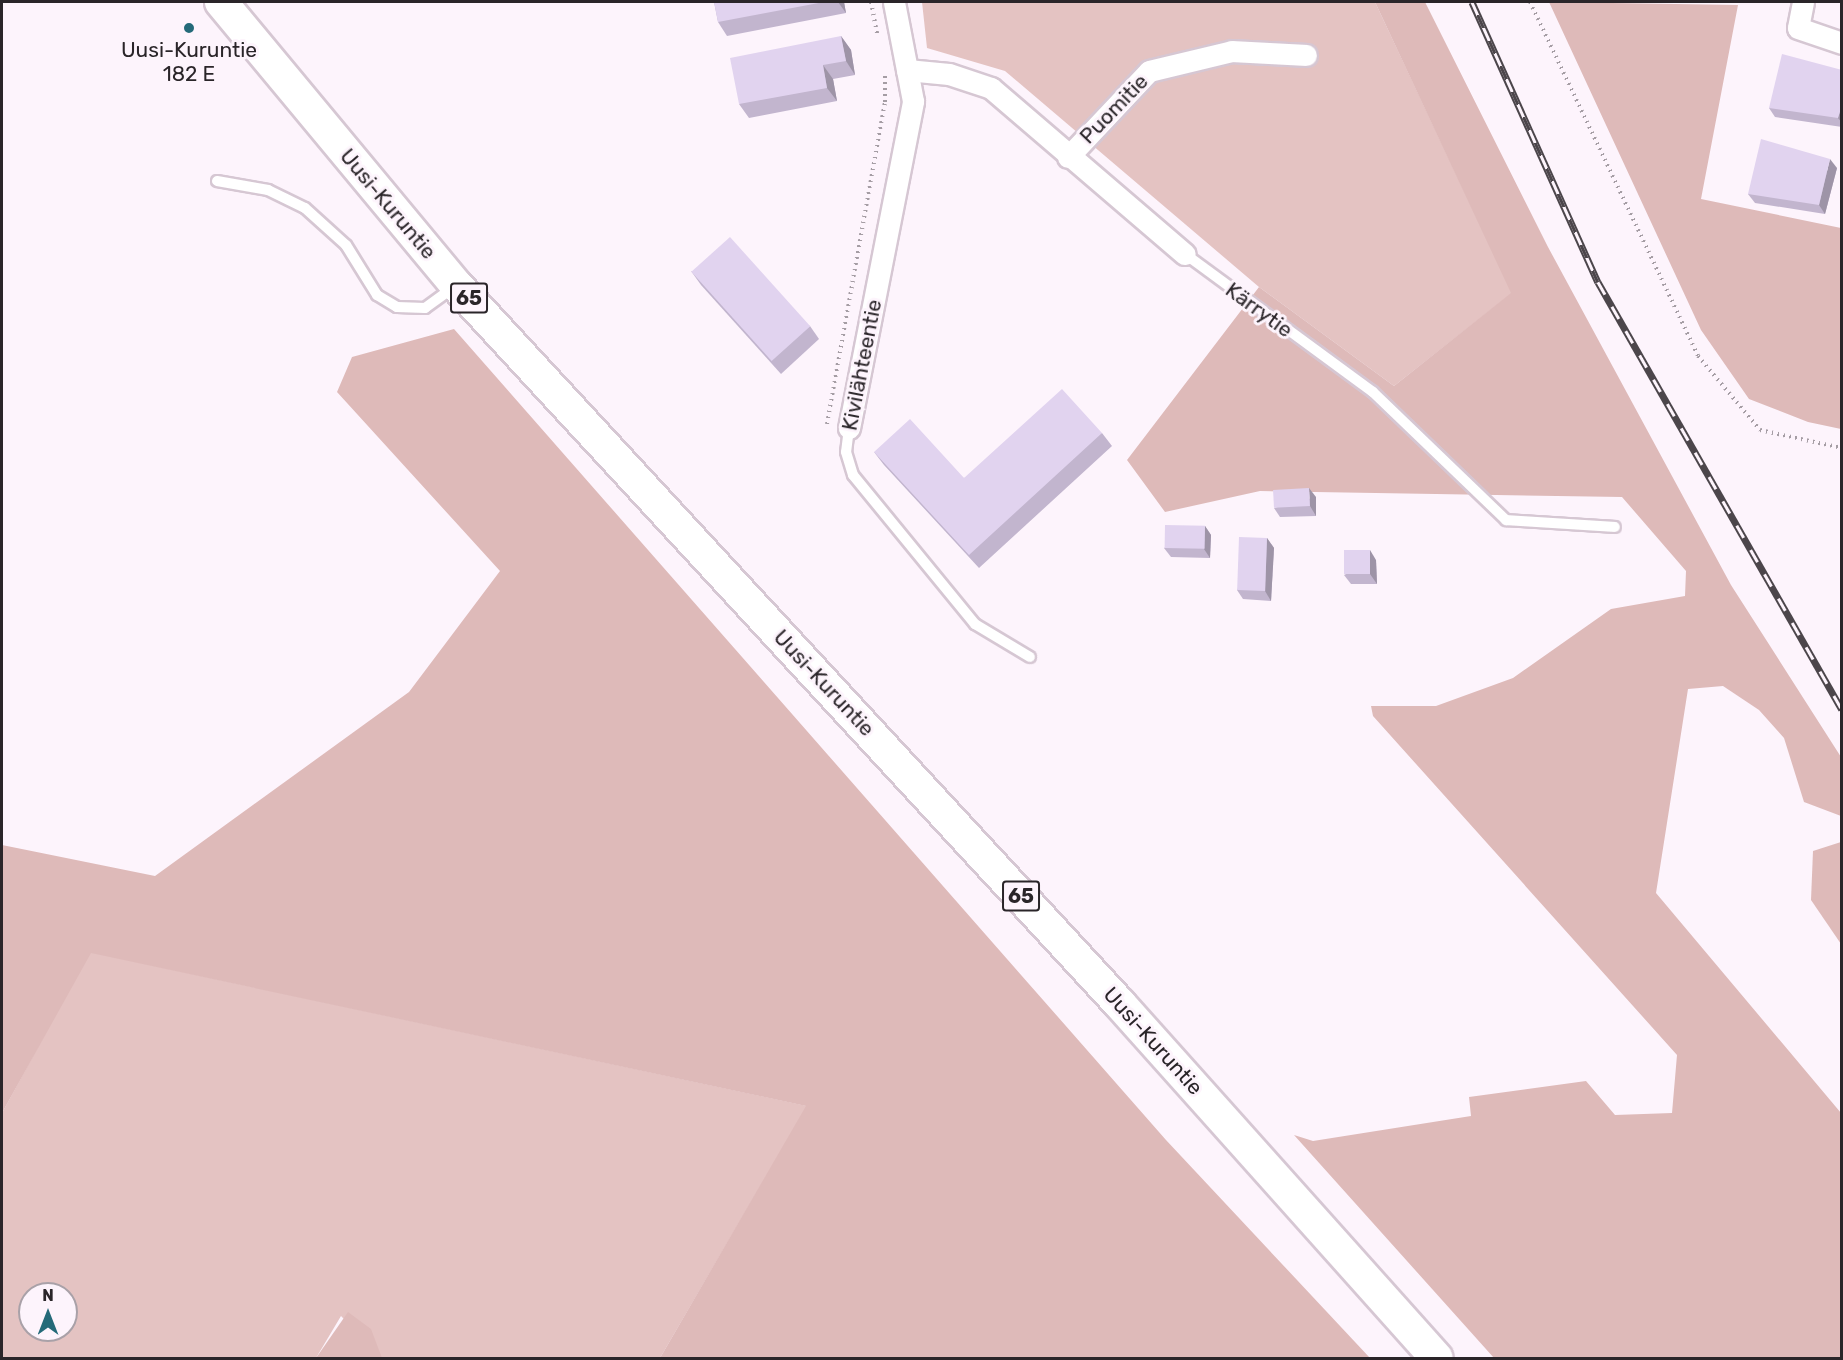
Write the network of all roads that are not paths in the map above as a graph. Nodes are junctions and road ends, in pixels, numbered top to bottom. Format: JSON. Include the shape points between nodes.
{"nodes":[{"id":1,"x":221,"y":2,"type":"edge"},
{"id":2,"x":894,"y":2,"type":"edge"},
{"id":3,"x":1803,"y":2,"type":"edge"},
{"id":4,"x":1842,"y":43,"type":"edge"},
{"id":5,"x":1306,"y":55,"type":"dead end"},
{"id":6,"x":907,"y":70,"type":"junction"},
{"id":7,"x":1068,"y":156,"type":"junction"},
{"id":8,"x":217,"y":181,"type":"dead end"},
{"id":9,"x":1185,"y":254,"type":"joint"},
{"id":10,"x":456,"y":285,"type":"junction"},
{"id":11,"x":849,"y":428,"type":"joint"},
{"id":12,"x":1615,"y":527,"type":"dead end"},
{"id":13,"x":1030,"y":657,"type":"dead end"},
{"id":14,"x":1436,"y":1359,"type":"edge"}],
"edges":[{"from":1,"to":10,"type":"main road","name":"Uusi-Kuruntie","number":"65"},
{"from":2,"to":6,"type":"street","name":"Kivilähteentie"},
{"from":3,"to":4,"type":"street","via":[[1797,28]]},
{"from":5,"to":7,"type":"street","name":"Puomitie","via":[[1233,51],[1149,71]]},
{"from":6,"to":7,"type":"street","name":"Kärrytie","via":[[949,74],[991,88]]},
{"from":6,"to":11,"type":"street","name":"Kivilähteentie","via":[[913,101]]},
{"from":7,"to":9,"type":"street","name":"Kärrytie"},
{"from":8,"to":10,"type":"lane","via":[[268,190],[305,208],[346,245],[377,295],[397,307],[425,308]]},
{"from":9,"to":12,"type":"lane","name":"Kärrytie","via":[[1373,392],[1506,520]]},
{"from":10,"to":14,"type":"main road","name":"Uusi-Kuruntie","number":"65","via":[[1120,1004]]},
{"from":11,"to":13,"type":"lane","name":"Kivilähteentie","via":[[846,452],[853,475],[975,624]]}]}
